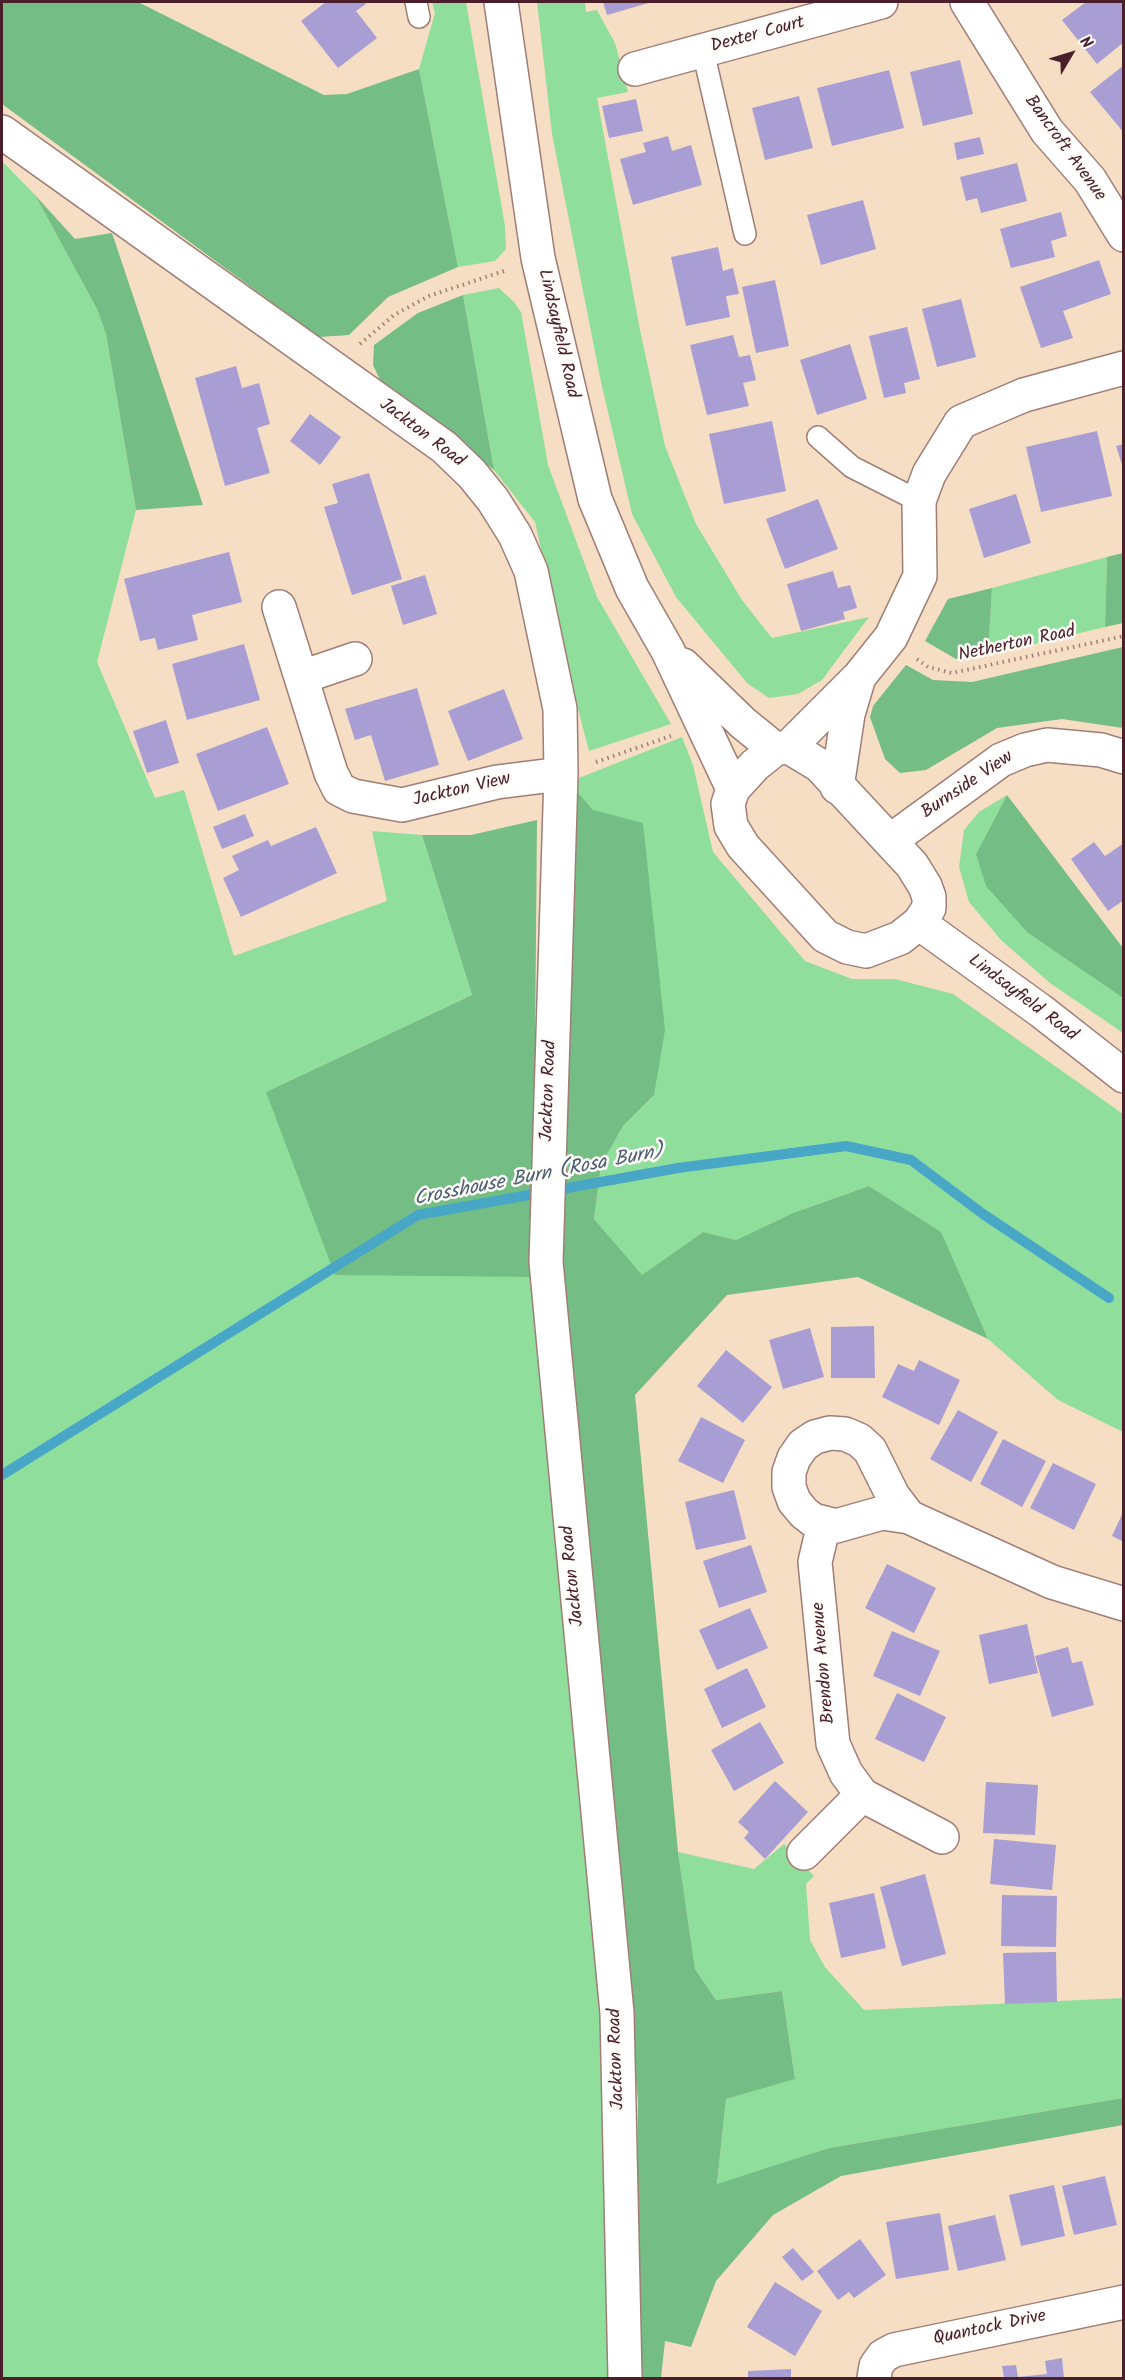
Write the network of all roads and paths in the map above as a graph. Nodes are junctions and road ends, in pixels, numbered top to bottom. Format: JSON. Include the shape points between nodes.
{"nodes":[{"id":1,"x":501,"y":2,"type":"edge"},
{"id":2,"x":881,"y":2,"type":"edge"},
{"id":3,"x":968,"y":2,"type":"edge"},
{"id":4,"x":703,"y":51,"type":"junction"},
{"id":5,"x":635,"y":69,"type":"dead end"},
{"id":6,"x":2,"y":132,"type":"edge"},
{"id":7,"x":745,"y":234,"type":"dead end"},
{"id":8,"x":1124,"y":235,"type":"edge"},
{"id":9,"x":538,"y":258,"type":"junction"},
{"id":10,"x":328,"y":366,"type":"junction"},
{"id":11,"x":1124,"y":368,"type":"edge"},
{"id":12,"x":818,"y":437,"type":"dead end"},
{"id":13,"x":919,"y":501,"type":"junction"},
{"id":14,"x":279,"y":607,"type":"dead end"},
{"id":15,"x":1124,"y":636,"type":"edge"},
{"id":16,"x":891,"y":637,"type":"junction"},
{"id":17,"x":668,"y":651,"type":"junction"},
{"id":18,"x":355,"y":659,"type":"dead end"},
{"id":19,"x":302,"y":677,"type":"junction"},
{"id":20,"x":859,"y":677,"type":"junction"},
{"id":21,"x":702,"y":722,"type":"junction"},
{"id":22,"x":782,"y":748,"type":"junction"},
{"id":23,"x":1124,"y":757,"type":"edge"},
{"id":24,"x":561,"y":774,"type":"junction"},
{"id":25,"x":837,"y":788,"type":"junction"},
{"id":26,"x":733,"y":789,"type":"junction"},
{"id":27,"x":890,"y":841,"type":"junction"},
{"id":28,"x":919,"y":923,"type":"junction"},
{"id":29,"x":1124,"y":1076,"type":"edge"},
{"id":30,"x":909,"y":1517,"type":"junction"},
{"id":31,"x":824,"y":1524,"type":"junction"},
{"id":32,"x":1124,"y":1604,"type":"edge"},
{"id":33,"x":862,"y":1795,"type":"junction"},
{"id":34,"x":942,"y":1837,"type":"dead end"},
{"id":35,"x":804,"y":1853,"type":"dead end"},
{"id":36,"x":1124,"y":2302,"type":"edge"},
{"id":37,"x":625,"y":2379,"type":"edge"},
{"id":38,"x":874,"y":2379,"type":"edge"}],
"edges":[{"from":1,"to":9,"type":"street","name":"Lindsayfield Road"},
{"from":2,"to":4,"type":"street","name":"Dexter Court"},
{"from":3,"to":8,"type":"street","name":"Bancroft Avenue","via":[[1047,131],[1090,180]]},
{"from":4,"to":5,"type":"street","name":"Dexter Court"},
{"from":4,"to":7,"type":"lane"},
{"from":6,"to":10,"type":"street","name":"Jackton Road"},
{"from":9,"to":10,"type":"path","via":[[429,296],[394,315]]},
{"from":9,"to":17,"type":"street","name":"Lindsayfield Road","via":[[596,499],[632,588]]},
{"from":10,"to":24,"type":"street","name":"Jackton Road","via":[[444,447],[472,474],[515,535],[531,571],[560,709]]},
{"from":11,"to":13,"type":"street","via":[[1024,395],[962,422],[929,474]]},
{"from":12,"to":13,"type":"lane","via":[[852,468]]},
{"from":13,"to":16,"type":"street","via":[[920,576]]},
{"from":14,"to":19,"type":"street","name":"Jackton View"},
{"from":15,"to":16,"type":"path","name":"Netherton Road","via":[[952,673],[928,667]]},
{"from":16,"to":20,"type":"street"},
{"from":17,"to":21,"type":"street","name":"Lindsayfield Road"},
{"from":17,"to":22,"type":"street","name":"Lindsayfield Road","via":[[743,723]]},
{"from":18,"to":19,"type":"street"},
{"from":19,"to":24,"type":"street","name":"Jackton View","via":[[331,773],[339,789],[353,796],[402,805],[497,782]]},
{"from":20,"to":22,"type":"street"},
{"from":20,"to":25,"type":"street","via":[[848,714]]},
{"from":21,"to":24,"type":"path","via":[[654,744]]},
{"from":21,"to":26,"type":"street","name":"Lindsayfield Road"},
{"from":22,"to":25,"type":"street","name":"Lindsayfield Road","via":[[819,765]]},
{"from":22,"to":26,"type":"street","via":[[755,765]]},
{"from":23,"to":27,"type":"street","name":"Burnside View","via":[[1101,750],[1047,745],[1025,750],[1001,760]]},
{"from":24,"to":37,"type":"street","name":"Jackton Road","via":[[546,1262],[617,2013]]},
{"from":25,"to":27,"type":"street","name":"Lindsayfield Road"},
{"from":26,"to":28,"type":"street","via":[[728,804],[731,826],[743,846],[825,936],[866,951],[900,938]]},
{"from":27,"to":28,"type":"street","name":"Lindsayfield Road","via":[[912,865],[929,897],[929,908]]},
{"from":28,"to":29,"type":"street","name":"Lindsayfield Road"},
{"from":30,"to":31,"type":"street","via":[[882,1513],[847,1524]]},
{"from":30,"to":31,"type":"street","via":[[893,1496],[870,1450],[845,1434],[830,1433],[803,1445],[789,1472],[794,1501],[804,1513]]},
{"from":30,"to":32,"type":"street","via":[[1052,1582]]},
{"from":31,"to":33,"type":"street","name":"Brendon Avenue","via":[[815,1562],[833,1744],[846,1773]]},
{"from":33,"to":34,"type":"street","name":"Brendon Avenue"},
{"from":33,"to":35,"type":"street"},
{"from":36,"to":38,"type":"street","name":"Quantock Drive","via":[[894,2350],[876,2366]]}]}
